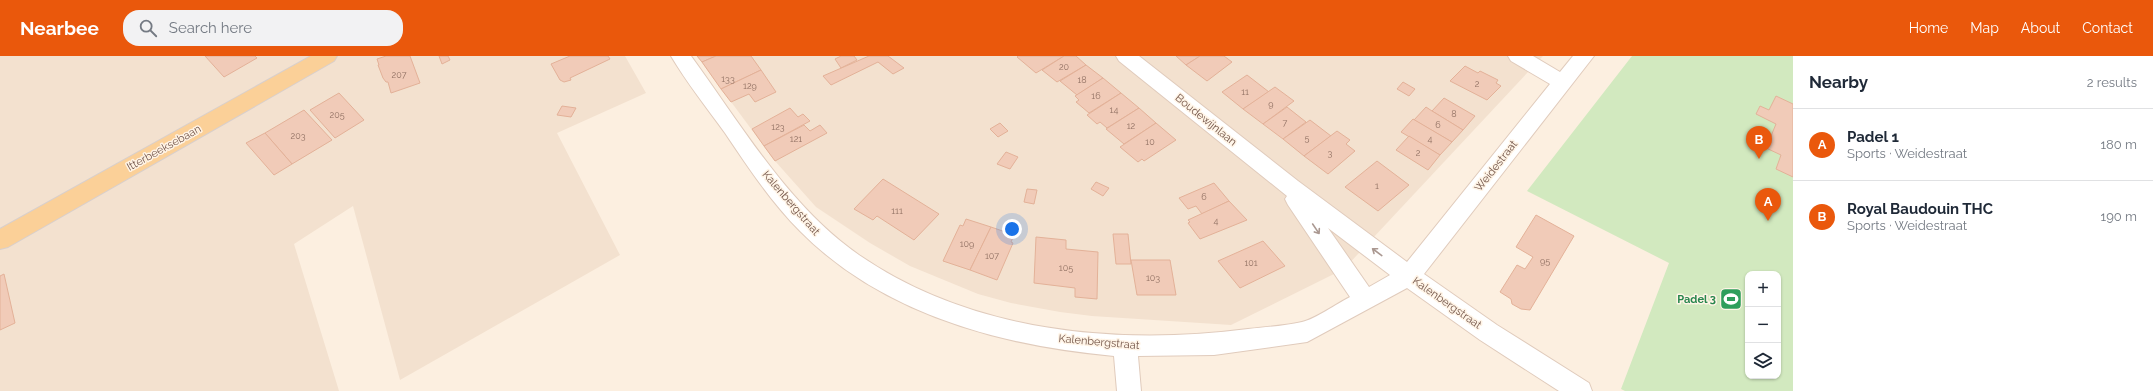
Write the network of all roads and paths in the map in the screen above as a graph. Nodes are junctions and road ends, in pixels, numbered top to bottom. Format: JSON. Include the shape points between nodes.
{"nodes":[{"id":1,"x":327,"y":56,"type":"edge"},
{"id":2,"x":681,"y":56,"type":"edge"},
{"id":3,"x":1126,"y":56,"type":"edge"},
{"id":4,"x":1518,"y":56,"type":"edge"},
{"id":5,"x":1584,"y":56,"type":"edge"},
{"id":6,"x":1562,"y":82,"type":"junction"},
{"id":7,"x":1286,"y":185,"type":"junction"},
{"id":8,"x":0,"y":240,"type":"edge"},
{"id":9,"x":1409,"y":276,"type":"junction"},
{"id":10,"x":1365,"y":300,"type":"junction"},
{"id":11,"x":1125,"y":346,"type":"junction"},
{"id":12,"x":1129,"y":391,"type":"edge"},
{"id":13,"x":1580,"y":391,"type":"edge"}],
"edges":[{"from":1,"to":8,"type":"main road","name":"Itterbeeksebaan"},
{"from":2,"to":11,"type":"street","name":"Kalenbergstraat","via":[[770,180],[808,225],[850,261],[895,288],[989,325],[1068,341]]},
{"from":3,"to":7,"type":"street","name":"Boudewijnlaan"},
{"from":4,"to":6,"type":"street"},
{"from":5,"to":6,"type":"street","name":"Weidestraat"},
{"from":6,"to":9,"type":"street","name":"Weidestraat"},
{"from":9,"to":7,"type":"street","name":"Boudewijnlaan","one_way":true},
{"from":7,"to":10,"type":"street","name":"Boudewijnlaan","one_way":true},
{"from":9,"to":10,"type":"street","name":"Kalenbergstraat"},
{"from":9,"to":13,"type":"street","name":"Kalenbergstraat","via":[[1459,313]]},
{"from":10,"to":11,"type":"street","name":"Kalenbergstraat","via":[[1307,332],[1214,344]]},
{"from":11,"to":12,"type":"street"}]}
